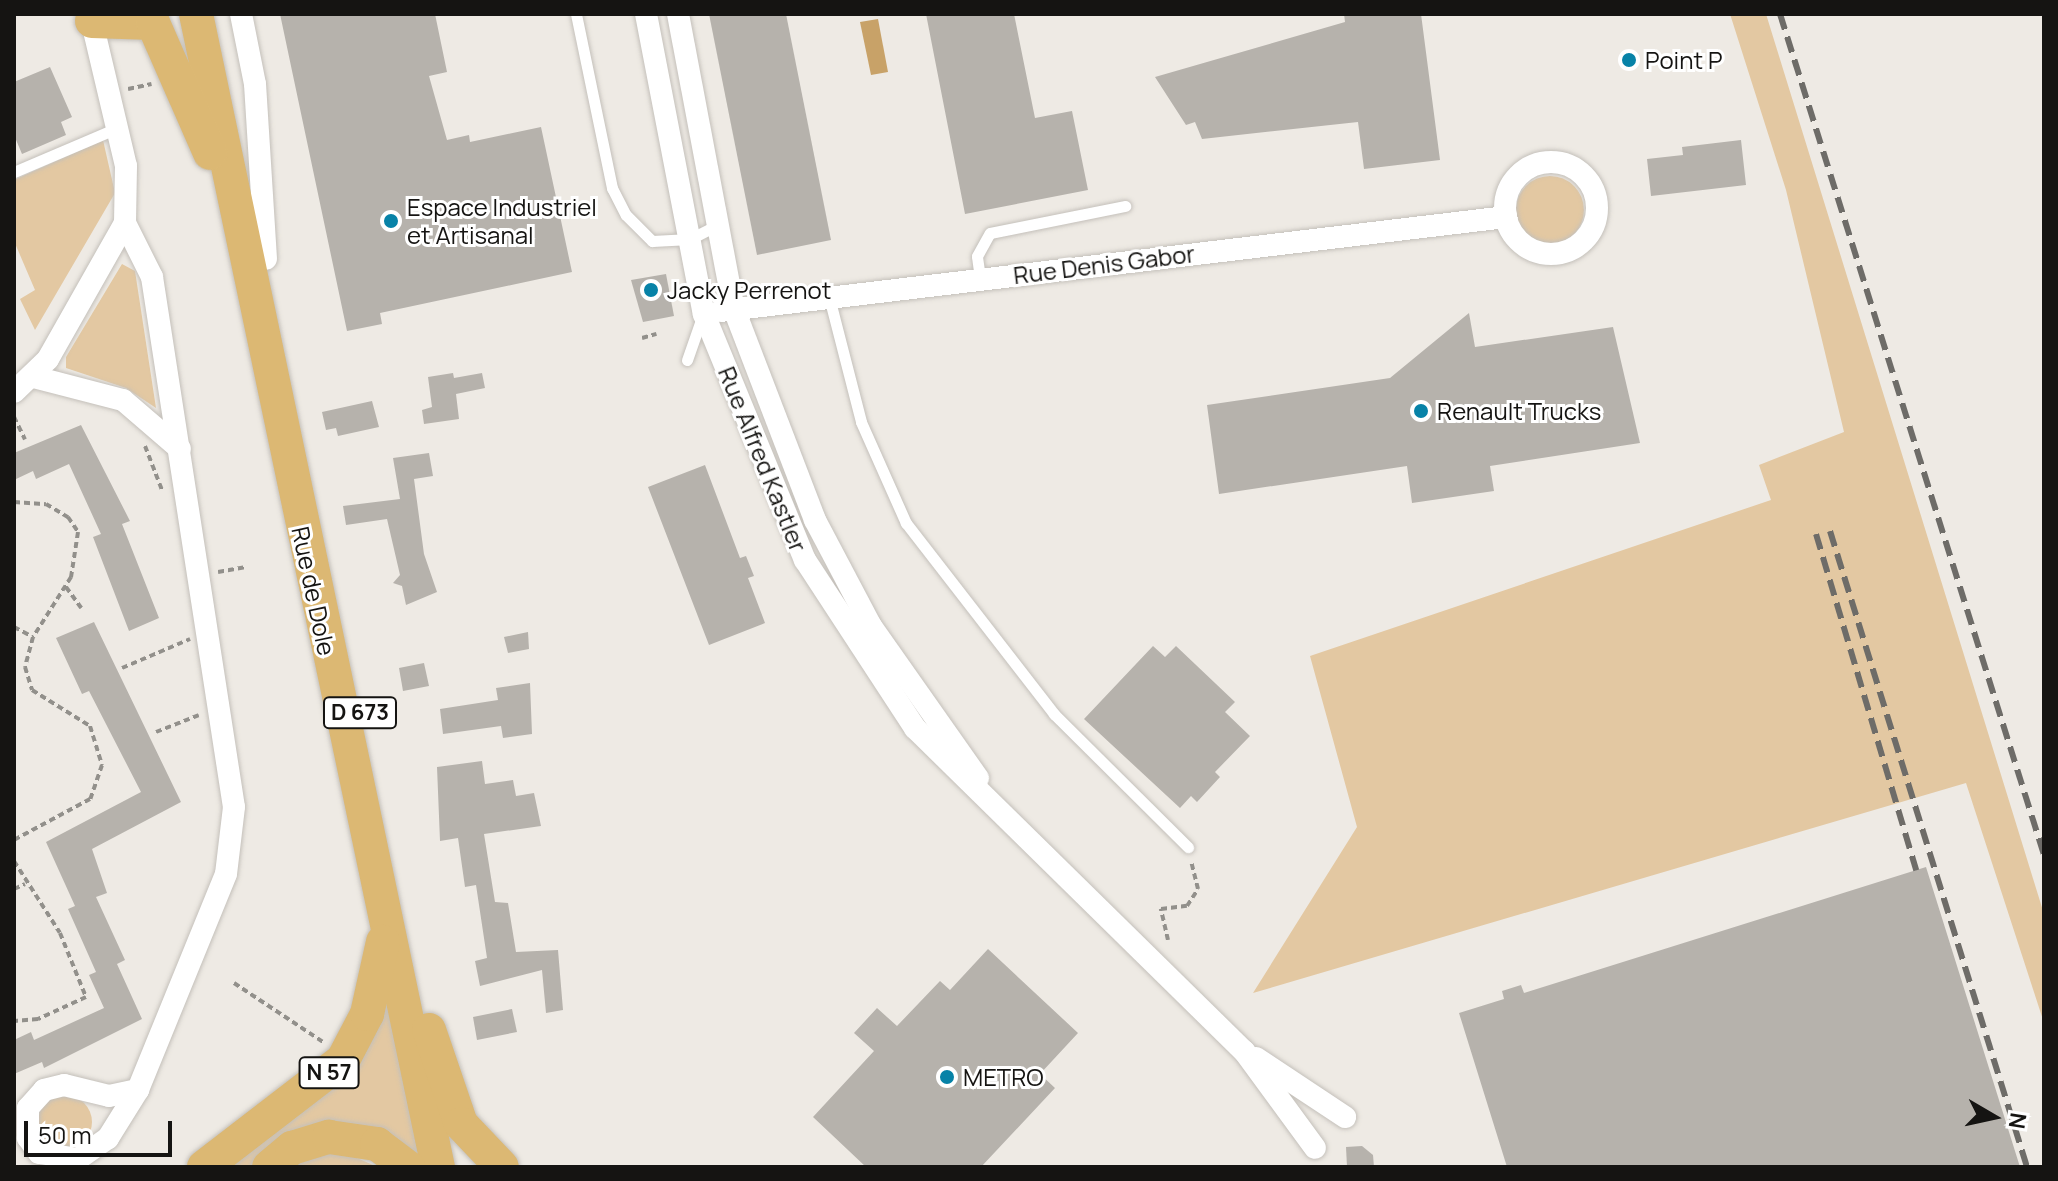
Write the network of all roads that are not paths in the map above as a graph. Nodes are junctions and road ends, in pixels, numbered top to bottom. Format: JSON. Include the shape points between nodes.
{"nodes":[{"id":1,"x":196,"y":14,"type":"edge"},
{"id":2,"x":217,"y":14,"type":"edge"},
{"id":3,"x":241,"y":14,"type":"edge"},
{"id":4,"x":576,"y":14,"type":"edge"},
{"id":5,"x":646,"y":14,"type":"edge"},
{"id":6,"x":678,"y":14,"type":"edge"},
{"id":7,"x":91,"y":18,"type":"edge"},
{"id":8,"x":117,"y":128,"type":"junction"},
{"id":9,"x":14,"y":172,"type":"edge"},
{"id":10,"x":236,"y":205,"type":"junction"},
{"id":11,"x":1125,"y":206,"type":"dead end"},
{"id":12,"x":1506,"y":217,"type":"junction"},
{"id":13,"x":125,"y":223,"type":"junction"},
{"id":14,"x":718,"y":225,"type":"junction"},
{"id":15,"x":690,"y":239,"type":"junction"},
{"id":16,"x":266,"y":259,"type":"junction"},
{"id":17,"x":980,"y":278,"type":"junction"},
{"id":18,"x":829,"y":297,"type":"junction"},
{"id":19,"x":734,"y":309,"type":"junction"},
{"id":20,"x":704,"y":314,"type":"junction"},
{"id":21,"x":687,"y":360,"type":"dead end"},
{"id":22,"x":34,"y":377,"type":"junction"},
{"id":23,"x":14,"y":392,"type":"edge"},
{"id":24,"x":180,"y":449,"type":"junction"},
{"id":25,"x":1020,"y":838,"type":"junction"},
{"id":26,"x":1188,"y":847,"type":"road end"},
{"id":27,"x":386,"y":930,"type":"junction"},
{"id":28,"x":1244,"y":1051,"type":"junction"},
{"id":29,"x":138,"y":1090,"type":"junction"},
{"id":30,"x":1345,"y":1117,"type":"dead end"},
{"id":31,"x":1315,"y":1148,"type":"dead end"},
{"id":32,"x":477,"y":1162,"type":"edge"},
{"id":33,"x":204,"y":1167,"type":"edge"},
{"id":34,"x":269,"y":1167,"type":"edge"},
{"id":35,"x":408,"y":1167,"type":"edge"},
{"id":36,"x":438,"y":1167,"type":"edge"}],
"edges":[{"from":1,"to":10,"type":"main road","name":"Rue de Dole","number":"D 673"},
{"from":2,"to":16,"type":"main road","name":"Rue de Dole","number":"D 673"},
{"from":3,"to":16,"type":"street","name":"Rue de Dole","via":[[255,84]]},
{"from":4,"to":15,"type":"lane","via":[[612,188],[652,241]]},
{"from":5,"to":15,"type":"street","name":"Rue Alfred Kastler"},
{"from":6,"to":14,"type":"street","name":"Rue Alfred Kastler"},
{"from":7,"to":8,"type":"street"},
{"from":7,"to":10,"type":"main road","via":[[153,23]]},
{"from":8,"to":9,"type":"lane"},
{"from":8,"to":13,"type":"street","via":[[128,185]]},
{"from":10,"to":27,"type":"main road","name":"Rue de Dole","number":"D 673"},
{"from":11,"to":17,"type":"lane","via":[[990,233],[977,256]]},
{"from":12,"to":12,"type":"street","via":[[1522,244],[1559,253],[1591,231],[1597,200],[1581,173],[1567,165],[1538,164],[1515,180]]},
{"from":12,"to":17,"type":"street","name":"Rue Denis Gabor"},
{"from":13,"to":22,"type":"street"},
{"from":13,"to":24,"type":"street","via":[[152,277]]},
{"from":14,"to":15,"type":"lane"},
{"from":14,"to":19,"type":"street","name":"Rue Alfred Kastler"},
{"from":15,"to":20,"type":"street","name":"Rue Alfred Kastler"},
{"from":16,"to":32,"type":"main road","name":"Rue de Dole","number":"D 673","via":[[421,1001]]},
{"from":17,"to":18,"type":"street","name":"Rue Denis Gabor"},
{"from":18,"to":19,"type":"street","name":"Rue Denis Gabor"},
{"from":18,"to":26,"type":"lane","via":[[861,422],[906,523],[1054,714]]},
{"from":19,"to":20,"type":"street","name":"Rue Denis Gabor"},
{"from":19,"to":25,"type":"street","name":"Rue Alfred Kastler","via":[[815,520],[871,626]]},
{"from":20,"to":21,"type":"lane"},
{"from":20,"to":25,"type":"street","name":"Rue Alfred Kastler","via":[[805,560],[890,696]]},
{"from":22,"to":23,"type":"street"},
{"from":22,"to":24,"type":"street","via":[[123,400]]},
{"from":24,"to":29,"type":"street","via":[[234,807],[226,874]]},
{"from":25,"to":28,"type":"street","name":"Rue Alfred Kastler"},
{"from":27,"to":33,"type":"main road","number":"N 57","via":[[367,1014],[343,1060]]},
{"from":27,"to":36,"type":"main road","name":"Rue de Dole","number":"D 673"},
{"from":28,"to":30,"type":"street","name":"Rue Alfred Kastler"},
{"from":28,"to":31,"type":"street","name":"Rue Alfred Kastler"},
{"from":29,"to":29,"type":"street","via":[[109,1096],[64,1085],[44,1090],[28,1108],[28,1138],[39,1153],[78,1159],[108,1138]]},
{"from":34,"to":35,"type":"main road","via":[[292,1148],[329,1137],[377,1144]]}]}
